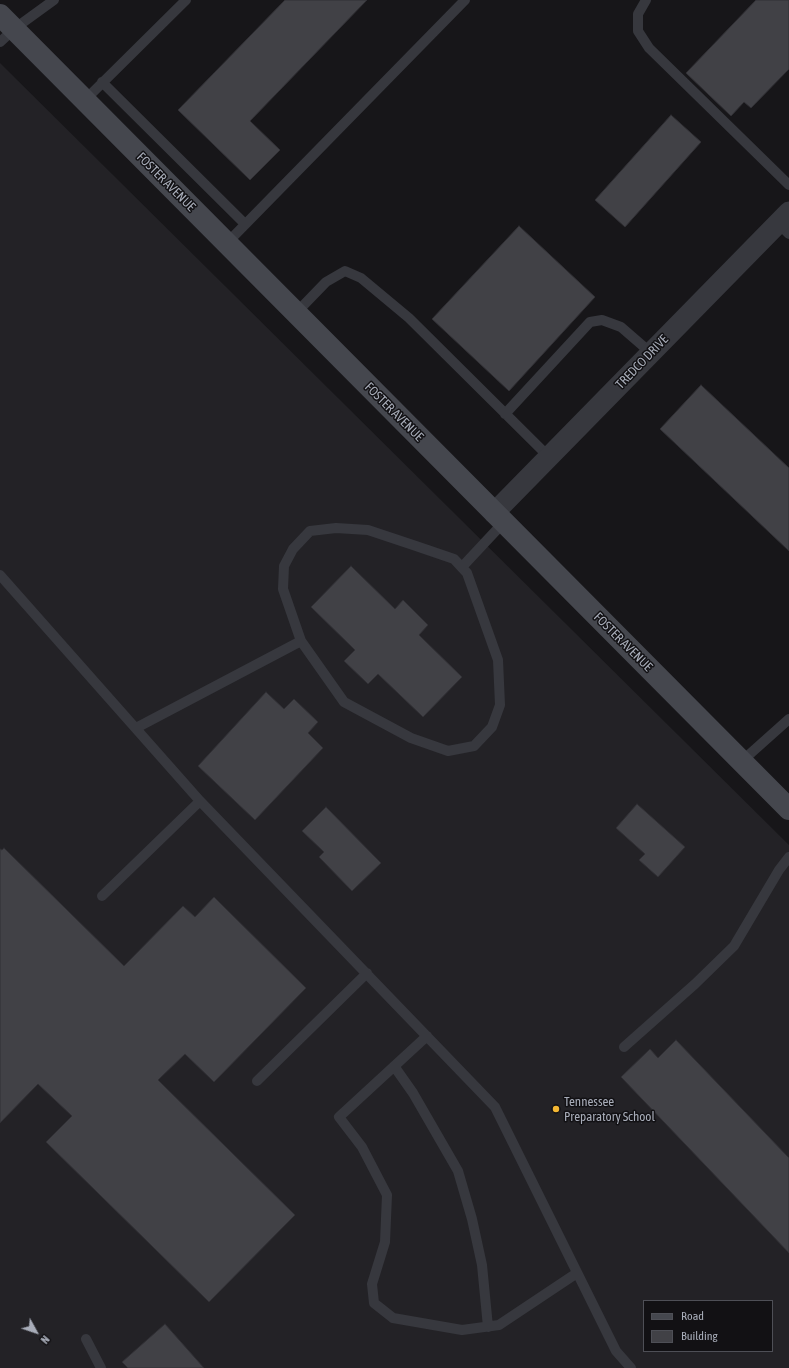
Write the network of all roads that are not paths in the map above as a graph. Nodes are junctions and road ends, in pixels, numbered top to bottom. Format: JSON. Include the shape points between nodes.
{"nodes":[{"id":1,"x":54,"y":0,"type":"edge"},
{"id":2,"x":186,"y":0,"type":"edge"},
{"id":3,"x":466,"y":0,"type":"edge"},
{"id":4,"x":646,"y":0,"type":"edge"},
{"id":5,"x":5,"y":28,"type":"edge"},
{"id":6,"x":102,"y":82,"type":"junction"},
{"id":7,"x":84,"y":100,"type":"junction"},
{"id":8,"x":789,"y":185,"type":"edge"},
{"id":9,"x":785,"y":223,"type":"edge"},
{"id":10,"x":245,"y":224,"type":"junction"},
{"id":11,"x":227,"y":243,"type":"junction"},
{"id":12,"x":296,"y":313,"type":"junction"},
{"id":13,"x":651,"y":353,"type":"junction"},
{"id":14,"x":505,"y":414,"type":"junction"},
{"id":15,"x":549,"y":457,"type":"junction"},
{"id":16,"x":499,"y":517,"type":"junction"},
{"id":17,"x":462,"y":567,"type":"junction"},
{"id":18,"x":0,"y":575,"type":"edge"},
{"id":19,"x":301,"y":641,"type":"junction"},
{"id":20,"x":789,"y":718,"type":"edge"},
{"id":21,"x":136,"y":728,"type":"junction"},
{"id":22,"x":742,"y":761,"type":"junction"},
{"id":23,"x":200,"y":800,"type":"junction"},
{"id":24,"x":789,"y":809,"type":"edge"},
{"id":25,"x":789,"y":858,"type":"edge"},
{"id":26,"x":102,"y":896,"type":"dead end"},
{"id":27,"x":367,"y":973,"type":"junction"},
{"id":28,"x":427,"y":1036,"type":"junction"},
{"id":29,"x":624,"y":1047,"type":"dead end"},
{"id":30,"x":394,"y":1066,"type":"junction"},
{"id":31,"x":257,"y":1081,"type":"dead end"},
{"id":32,"x":577,"y":1273,"type":"junction"},
{"id":33,"x":488,"y":1327,"type":"junction"},
{"id":34,"x":86,"y":1339,"type":"dead end"},
{"id":35,"x":101,"y":1368,"type":"edge"},
{"id":36,"x":631,"y":1368,"type":"edge"}],
"edges":[{"from":1,"to":5,"type":"lane"},
{"from":2,"to":6,"type":"lane"},
{"from":3,"to":10,"type":"lane"},
{"from":4,"to":8,"type":"lane","via":[[638,14],[638,31],[649,48]]},
{"from":5,"to":7,"type":"main road","name":"FOSTER AVENUE"},
{"from":6,"to":7,"type":"lane"},
{"from":6,"to":10,"type":"lane"},
{"from":7,"to":11,"type":"main road","name":"FOSTER AVENUE"},
{"from":9,"to":13,"type":"street","name":"TREDCO DRIVE"},
{"from":10,"to":11,"type":"lane"},
{"from":11,"to":12,"type":"main road","name":"FOSTER AVENUE"},
{"from":12,"to":14,"type":"lane","via":[[326,282],[345,271],[361,278],[409,318]]},
{"from":12,"to":16,"type":"main road","name":"FOSTER AVENUE"},
{"from":13,"to":14,"type":"lane","via":[[621,327],[602,320],[590,322]]},
{"from":13,"to":15,"type":"street","name":"TREDCO DRIVE"},
{"from":14,"to":15,"type":"lane"},
{"from":15,"to":16,"type":"street","name":"TREDCO DRIVE"},
{"from":16,"to":17,"type":"lane"},
{"from":16,"to":22,"type":"main road","name":"FOSTER AVENUE"},
{"from":17,"to":19,"type":"lane","via":[[454,559],[368,530],[336,528],[310,532],[293,549],[284,566],[284,588]]},
{"from":17,"to":19,"type":"lane","via":[[467,572],[498,660],[500,686],[500,705],[492,727],[474,746],[448,751],[410,738],[344,702]]},
{"from":18,"to":21,"type":"lane"},
{"from":19,"to":21,"type":"lane"},
{"from":20,"to":22,"type":"lane"},
{"from":21,"to":23,"type":"lane"},
{"from":22,"to":24,"type":"main road","name":"FOSTER AVENUE"},
{"from":23,"to":26,"type":"lane"},
{"from":23,"to":27,"type":"lane"},
{"from":25,"to":29,"type":"lane","via":[[779,870],[734,946]]},
{"from":27,"to":28,"type":"lane"},
{"from":27,"to":31,"type":"lane"},
{"from":28,"to":30,"type":"lane"},
{"from":28,"to":32,"type":"lane","via":[[495,1107]]},
{"from":30,"to":33,"type":"lane","via":[[413,1093],[458,1171],[482,1265]]},
{"from":30,"to":33,"type":"lane","via":[[339,1116],[362,1147],[387,1195],[385,1242],[372,1284],[374,1303],[393,1318],[462,1330]]},
{"from":32,"to":33,"type":"lane","via":[[499,1325]]},
{"from":32,"to":36,"type":"lane","via":[[616,1351]]},
{"from":34,"to":35,"type":"lane"}]}
